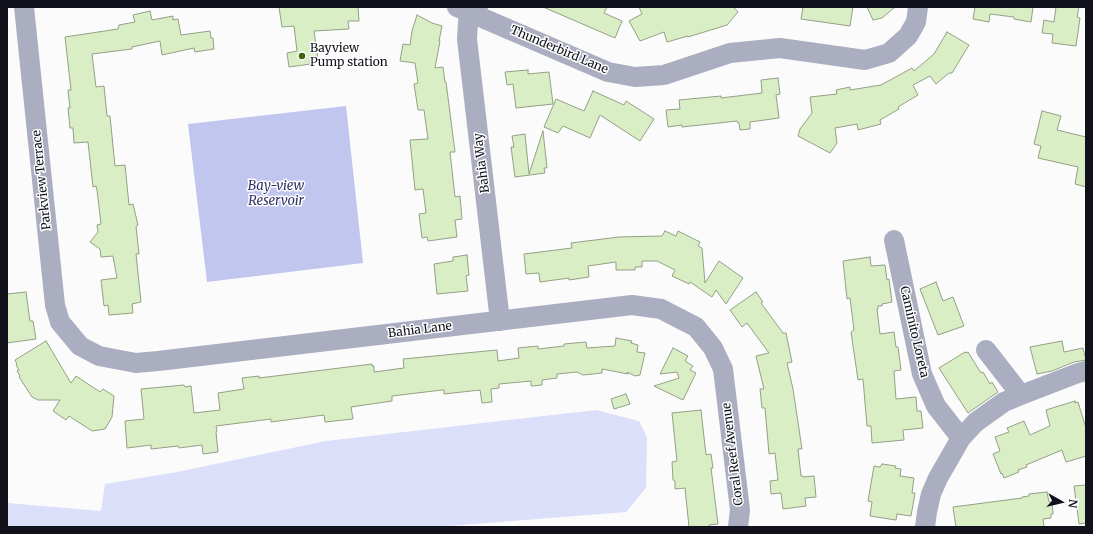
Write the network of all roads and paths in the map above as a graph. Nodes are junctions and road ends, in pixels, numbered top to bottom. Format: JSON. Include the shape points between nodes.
{"nodes":[{"id":1,"x":24,"y":7,"type":"edge"},
{"id":2,"x":918,"y":7,"type":"edge"},
{"id":3,"x":470,"y":9,"type":"edge"},
{"id":4,"x":894,"y":240,"type":"dead end"},
{"id":5,"x":500,"y":321,"type":"junction"},
{"id":6,"x":80,"y":346,"type":"joint"},
{"id":7,"x":986,"y":350,"type":"dead end"},
{"id":8,"x":1086,"y":371,"type":"edge"},
{"id":9,"x":724,"y":381,"type":"joint"},
{"id":10,"x":1021,"y":395,"type":"junction"},
{"id":11,"x":961,"y":438,"type":"junction"},
{"id":12,"x":738,"y":527,"type":"edge"},
{"id":13,"x":925,"y":527,"type":"edge"}],
"edges":[{"from":1,"to":6,"type":"street","name":"Parkview Terrace","via":[[55,305],[60,322]]},
{"from":2,"to":3,"type":"street","name":"Thunderbird Lane","via":[[916,22],[908,36],[889,53],[865,60],[780,48],[730,53],[664,76],[636,77],[608,72]]},
{"from":3,"to":5,"type":"street","name":"Bahia Way","via":[[467,39]]},
{"from":4,"to":11,"type":"street","name":"Caminito Loreta","via":[[922,374],[936,406]]},
{"from":5,"to":6,"type":"street","name":"Bahia Lane","via":[[136,362],[99,356]]},
{"from":5,"to":9,"type":"street","name":"Bahia Lane","via":[[632,305],[661,309],[696,327],[713,348],[724,369]]},
{"from":7,"to":10,"type":"street"},
{"from":8,"to":10,"type":"street"},
{"from":9,"to":12,"type":"street","name":"Coral Reef Avenue","via":[[740,510]]},
{"from":10,"to":11,"type":"street","via":[[1004,402],[976,422]]},
{"from":11,"to":13,"type":"street","via":[[931,494]]}]}
